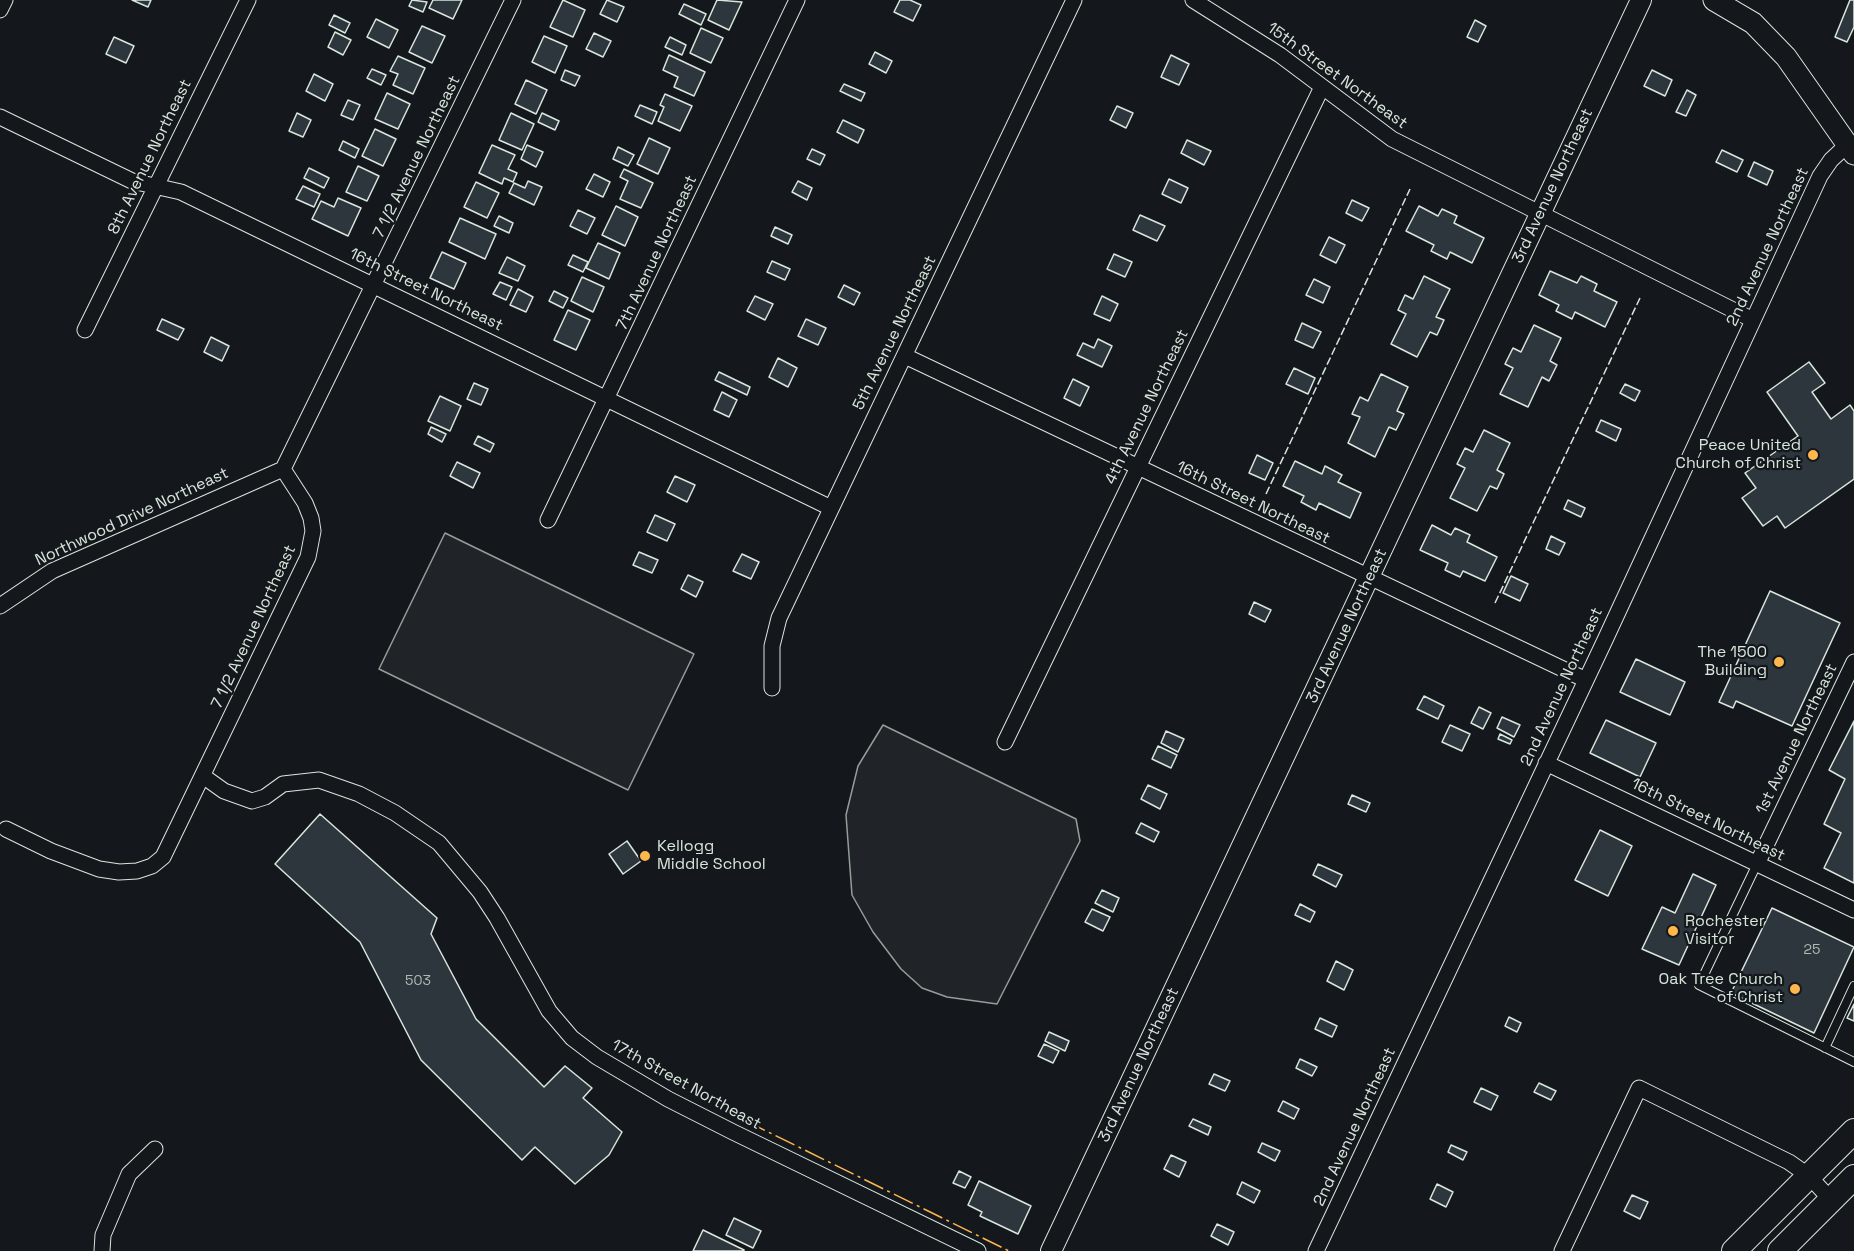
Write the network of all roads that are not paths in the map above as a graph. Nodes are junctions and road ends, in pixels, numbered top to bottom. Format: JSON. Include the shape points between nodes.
{"nodes":[{"id":1,"x":5,"y":0,"type":"edge"},
{"id":2,"x":248,"y":0,"type":"edge"},
{"id":3,"x":513,"y":0,"type":"edge"},
{"id":4,"x":797,"y":0,"type":"edge"},
{"id":5,"x":1074,"y":0,"type":"edge"},
{"id":6,"x":1193,"y":0,"type":"edge"},
{"id":7,"x":1641,"y":0,"type":"edge"},
{"id":8,"x":1714,"y":0,"type":"edge"},
{"id":9,"x":0,"y":10,"type":"edge"},
{"id":10,"x":1322,"y":87,"type":"junction"},
{"id":11,"x":0,"y":117,"type":"edge"},
{"id":12,"x":1851,"y":149,"type":"edge"},
{"id":13,"x":155,"y":187,"type":"junction"},
{"id":14,"x":1539,"y":214,"type":"junction"},
{"id":15,"x":375,"y":285,"type":"junction"},
{"id":16,"x":1753,"y":320,"type":"junction"},
{"id":17,"x":85,"y":330,"type":"dead end"},
{"id":18,"x":905,"y":356,"type":"junction"},
{"id":19,"x":607,"y":400,"type":"junction"},
{"id":20,"x":283,"y":468,"type":"junction"},
{"id":21,"x":1138,"y":468,"type":"junction"},
{"id":22,"x":831,"y":508,"type":"junction"},
{"id":23,"x":548,"y":520,"type":"dead end"},
{"id":24,"x":1369,"y":579,"type":"junction"},
{"id":25,"x":0,"y":606,"type":"edge"},
{"id":26,"x":1854,"y":662,"type":"edge"},
{"id":27,"x":1586,"y":680,"type":"junction"},
{"id":28,"x":772,"y":688,"type":"dead end"},
{"id":29,"x":1005,"y":742,"type":"dead end"},
{"id":30,"x":1546,"y":763,"type":"junction"},
{"id":31,"x":203,"y":776,"type":"junction"},
{"id":32,"x":6,"y":829,"type":"dead end"},
{"id":33,"x":1757,"y":864,"type":"junction"},
{"id":34,"x":1854,"y":910,"type":"edge"},
{"id":35,"x":1854,"y":986,"type":"edge"},
{"id":36,"x":1825,"y":1048,"type":"junction"},
{"id":37,"x":1854,"y":1062,"type":"edge"},
{"id":38,"x":1854,"y":1131,"type":"edge"},
{"id":39,"x":154,"y":1149,"type":"dead end"},
{"id":40,"x":1809,"y":1176,"type":"junction"},
{"id":41,"x":1854,"y":1177,"type":"edge"},
{"id":42,"x":1831,"y":1200,"type":"junction"},
{"id":43,"x":102,"y":1251,"type":"edge"},
{"id":44,"x":978,"y":1251,"type":"edge"},
{"id":45,"x":1051,"y":1251,"type":"edge"},
{"id":46,"x":1316,"y":1251,"type":"edge"},
{"id":47,"x":1562,"y":1251,"type":"edge"},
{"id":48,"x":1734,"y":1251,"type":"edge"},
{"id":49,"x":1780,"y":1251,"type":"edge"}],
"edges":[{"from":1,"to":9,"type":"street"},
{"from":2,"to":13,"type":"street","name":"8th Avenue Northeast"},
{"from":3,"to":15,"type":"street","name":"7 1/2 Avenue Northeast"},
{"from":4,"to":19,"type":"street","name":"7th Avenue Northeast"},
{"from":5,"to":18,"type":"street","name":"5th Avenue Northeast"},
{"from":6,"to":10,"type":"street","name":"15th Street Northeast"},
{"from":7,"to":14,"type":"street","name":"3rd Avenue Northeast"},
{"from":8,"to":12,"type":"main road","via":[[1752,23],[1786,57]]},
{"from":10,"to":14,"type":"street","name":"15th Street Northeast","via":[[1392,139]]},
{"from":10,"to":21,"type":"street","name":"4th Avenue Northeast"},
{"from":11,"to":13,"type":"street","name":"16th Street Northeast","via":[[132,181]]},
{"from":12,"to":16,"type":"street","name":"2nd Avenue Northeast","via":[[1831,160],[1820,176]]},
{"from":13,"to":15,"type":"street","name":"16th Street Northeast","via":[[181,192]]},
{"from":13,"to":17,"type":"street","name":"8th Avenue Northeast"},
{"from":14,"to":16,"type":"street","name":"15th Street Northeast"},
{"from":14,"to":24,"type":"street","name":"3rd Avenue Northeast"},
{"from":15,"to":19,"type":"street","name":"16th Street Northeast"},
{"from":15,"to":20,"type":"street","name":"7 1/2 Avenue Northeast"},
{"from":16,"to":27,"type":"street","name":"2nd Avenue Northeast"},
{"from":18,"to":21,"type":"street","name":"16th Street Northeast"},
{"from":18,"to":22,"type":"street","name":"5th Avenue Northeast"},
{"from":19,"to":22,"type":"street","name":"16th Street Northeast"},
{"from":19,"to":23,"type":"street","name":"7th Avenue Northeast"},
{"from":20,"to":25,"type":"street","name":"Northwood Drive Northeast","via":[[52,571]]},
{"from":20,"to":31,"type":"street","name":"7 1/2 Avenue Northeast","via":[[305,503],[313,531],[312,545]]},
{"from":21,"to":24,"type":"street","name":"16th Street Northeast"},
{"from":21,"to":29,"type":"street","name":"4th Avenue Northeast"},
{"from":22,"to":28,"type":"street","name":"5th Avenue Northeast","via":[[779,618],[772,646]]},
{"from":24,"to":27,"type":"street","name":"16th Street Northeast"},
{"from":24,"to":45,"type":"street","name":"3rd Avenue Northeast"},
{"from":26,"to":33,"type":"street","name":"1st Avenue Northeast"},
{"from":27,"to":30,"type":"street","name":"2nd Avenue Northeast"},
{"from":30,"to":33,"type":"street","name":"16th Street Northeast"},
{"from":30,"to":46,"type":"street","name":"2nd Avenue Northeast"},
{"from":31,"to":32,"type":"street","name":"7 1/2 Avenue Northeast","via":[[163,857],[137,871],[119,872],[80,864]]},
{"from":31,"to":44,"type":"street","name":"17th Street Northeast","via":[[224,791],[252,801],[283,784],[319,780],[359,794],[395,813],[446,850],[497,918],[549,1011],[572,1038],[597,1057],[733,1132]]},
{"from":33,"to":34,"type":"street","name":"16th Street Northeast"},
{"from":33,"to":36,"type":"lane","via":[[1700,985]]},
{"from":35,"to":36,"type":"lane"},
{"from":36,"to":37,"type":"lane"},
{"from":38,"to":40,"type":"main road"},
{"from":39,"to":43,"type":"street","via":[[129,1174],[103,1235]]},
{"from":40,"to":42,"type":"street"},
{"from":40,"to":47,"type":"street","via":[[1789,1162],[1639,1088]]},
{"from":40,"to":48,"type":"main road"},
{"from":41,"to":42,"type":"main road"},
{"from":42,"to":49,"type":"main road"}]}
